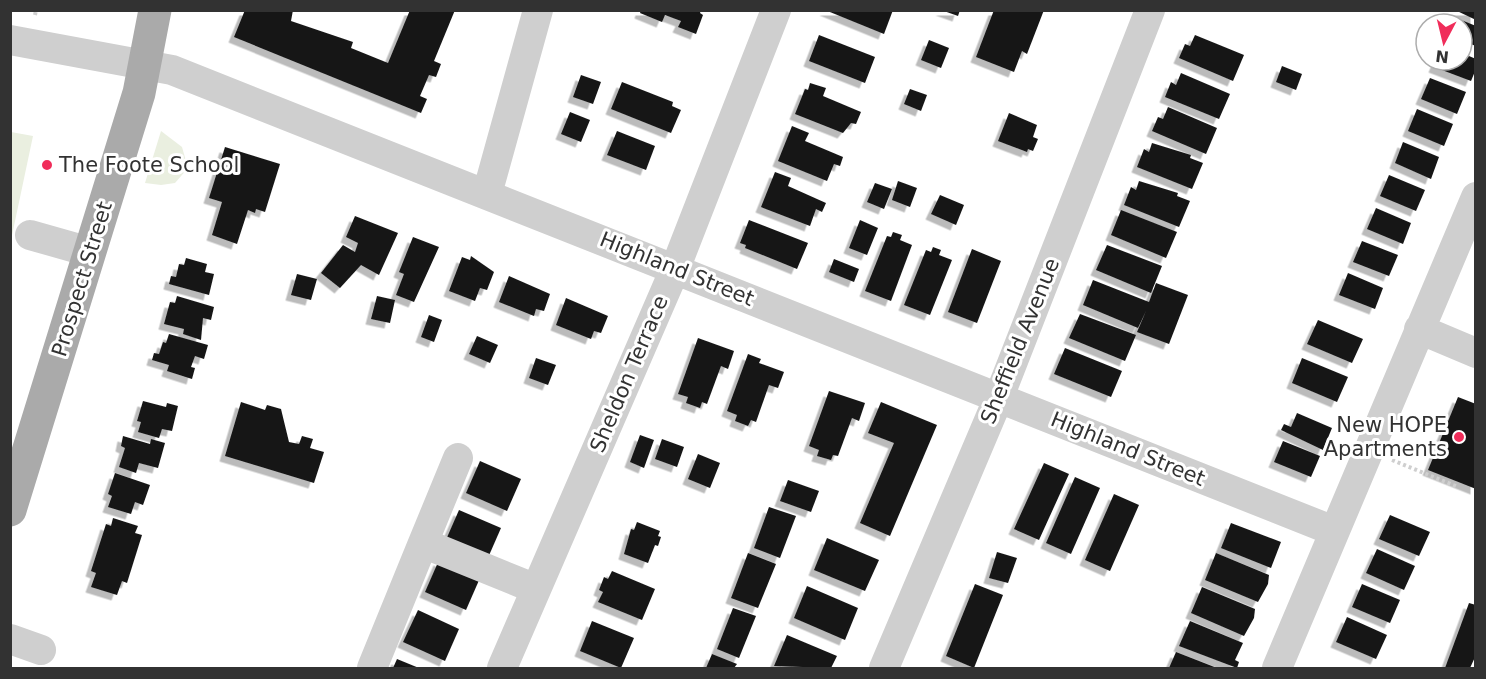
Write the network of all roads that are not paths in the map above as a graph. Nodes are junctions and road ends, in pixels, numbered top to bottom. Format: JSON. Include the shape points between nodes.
{"nodes":[{"id":1,"x":155,"y":10,"type":"edge"},
{"id":2,"x":538,"y":10,"type":"edge"},
{"id":3,"x":776,"y":10,"type":"edge"},
{"id":4,"x":1150,"y":10,"type":"edge"},
{"id":5,"x":10,"y":40,"type":"edge"},
{"id":6,"x":145,"y":66,"type":"junction"},
{"id":7,"x":487,"y":194,"type":"junction"},
{"id":8,"x":1476,"y":197,"type":"edge"},
{"id":9,"x":30,"y":235,"type":"dead end"},
{"id":10,"x":90,"y":252,"type":"junction"},
{"id":11,"x":675,"y":269,"type":"junction"},
{"id":12,"x":1419,"y":329,"type":"junction"},
{"id":13,"x":1476,"y":352,"type":"edge"},
{"id":14,"x":999,"y":397,"type":"junction"},
{"id":15,"x":458,"y":458,"type":"dead end"},
{"id":16,"x":10,"y":510,"type":"edge"},
{"id":17,"x":1334,"y":531,"type":"junction"},
{"id":18,"x":423,"y":543,"type":"junction"},
{"id":19,"x":536,"y":589,"type":"junction"},
{"id":20,"x":10,"y":639,"type":"edge"},
{"id":21,"x":41,"y":650,"type":"dead end"},
{"id":22,"x":1282,"y":667,"type":"edge"},
{"id":23,"x":372,"y":669,"type":"edge"},
{"id":24,"x":502,"y":669,"type":"edge"},
{"id":25,"x":884,"y":669,"type":"edge"}],
"edges":[{"from":1,"to":6,"type":"main road","name":"Prospect Street"},
{"from":2,"to":7,"type":"street"},
{"from":3,"to":11,"type":"street","name":"Sheldon Terrace"},
{"from":4,"to":14,"type":"street","name":"Sheffield Avenue"},
{"from":5,"to":6,"type":"street","name":"Highland Street"},
{"from":6,"to":7,"type":"street","name":"Highland Street","via":[[172,70]]},
{"from":6,"to":10,"type":"main road","name":"Prospect Street"},
{"from":7,"to":11,"type":"street","name":"Highland Street"},
{"from":8,"to":12,"type":"street"},
{"from":9,"to":10,"type":"street"},
{"from":10,"to":16,"type":"main road","name":"Prospect Street"},
{"from":11,"to":14,"type":"street","name":"Highland Street"},
{"from":11,"to":19,"type":"street","name":"Sheldon Terrace"},
{"from":12,"to":13,"type":"street"},
{"from":12,"to":17,"type":"street"},
{"from":14,"to":17,"type":"street","name":"Highland Street"},
{"from":14,"to":25,"type":"street","name":"Sheffield Avenue"},
{"from":15,"to":18,"type":"street"},
{"from":17,"to":22,"type":"street"},
{"from":18,"to":19,"type":"street"},
{"from":18,"to":23,"type":"street"},
{"from":19,"to":24,"type":"street","name":"Sheldon Terrace"},
{"from":20,"to":21,"type":"street"}]}
